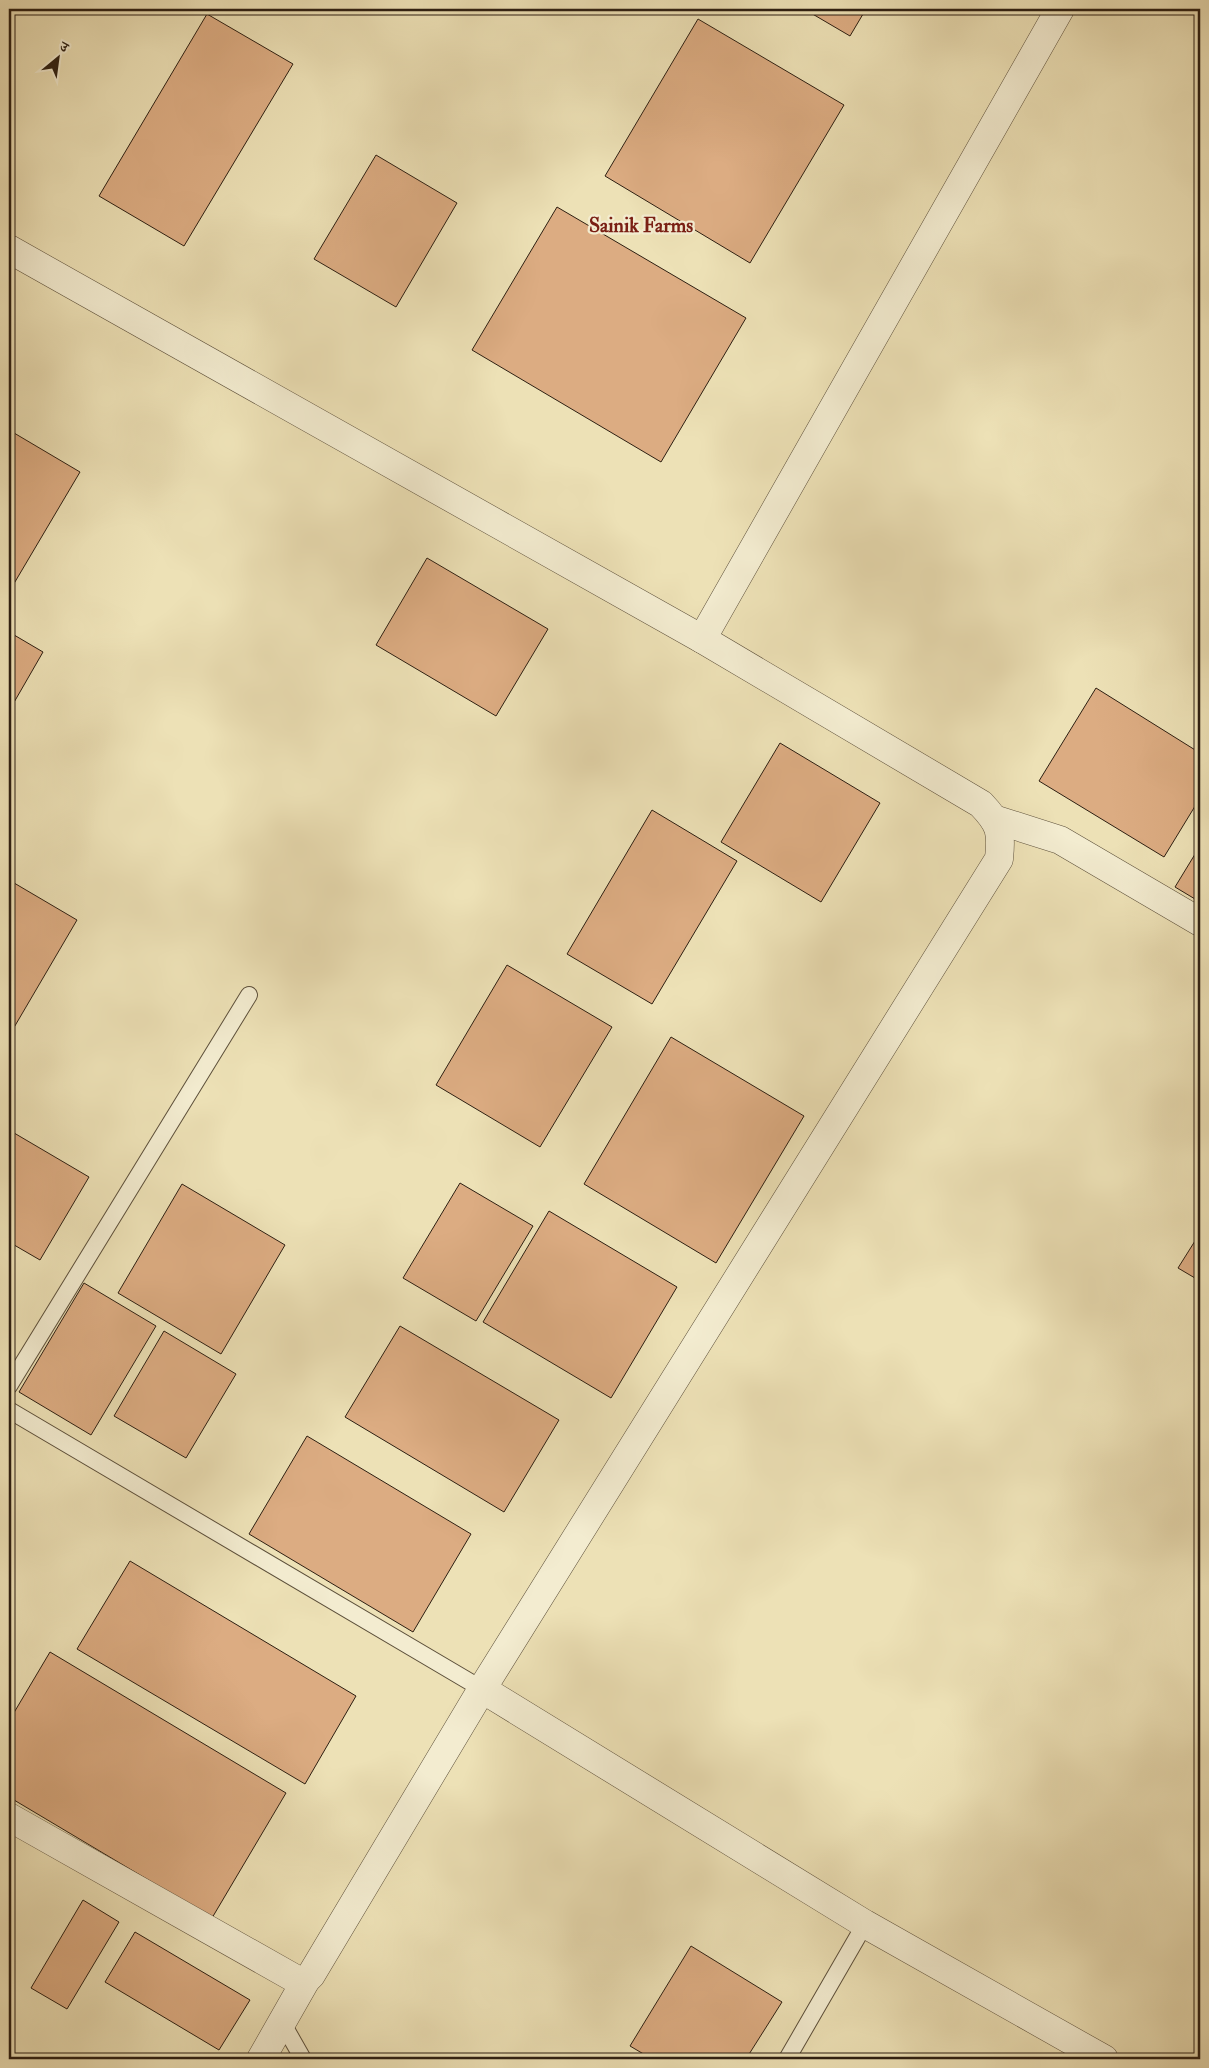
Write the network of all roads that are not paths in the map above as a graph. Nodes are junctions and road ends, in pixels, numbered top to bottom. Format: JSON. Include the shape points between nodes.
{"nodes":[{"id":1,"x":1060,"y":9,"type":"edge"},
{"id":2,"x":9,"y":250,"type":"edge"},
{"id":3,"x":702,"y":639,"type":"junction"},
{"id":4,"x":994,"y":818,"type":"junction"},
{"id":5,"x":1200,"y":922,"type":"edge"},
{"id":6,"x":249,"y":995,"type":"dead end"},
{"id":7,"x":9,"y":1386,"type":"edge"},
{"id":8,"x":9,"y":1410,"type":"edge"},
{"id":9,"x":482,"y":1689,"type":"junction"},
{"id":10,"x":9,"y":1817,"type":"edge"},
{"id":11,"x":865,"y":1924,"type":"junction"},
{"id":12,"x":306,"y":1980,"type":"junction"},
{"id":13,"x":282,"y":2022,"type":"junction"},
{"id":14,"x":260,"y":2059,"type":"edge"},
{"id":15,"x":303,"y":2059,"type":"edge"},
{"id":16,"x":787,"y":2059,"type":"edge"},
{"id":17,"x":1104,"y":2059,"type":"edge"}],
"edges":[{"from":1,"to":3,"type":"street"},
{"from":2,"to":3,"type":"street"},
{"from":3,"to":4,"type":"street","via":[[981,804]]},
{"from":4,"to":5,"type":"street","via":[[1060,840]]},
{"from":4,"to":9,"type":"street","via":[[1001,838],[998,859]]},
{"from":6,"to":7,"type":"lane"},
{"from":8,"to":9,"type":"lane"},
{"from":9,"to":11,"type":"street"},
{"from":9,"to":12,"type":"street"},
{"from":10,"to":12,"type":"street","via":[[294,1978]]},
{"from":11,"to":16,"type":"lane"},
{"from":11,"to":17,"type":"street"},
{"from":12,"to":13,"type":"street"},
{"from":13,"to":14,"type":"street"},
{"from":13,"to":15,"type":"lane"}]}
